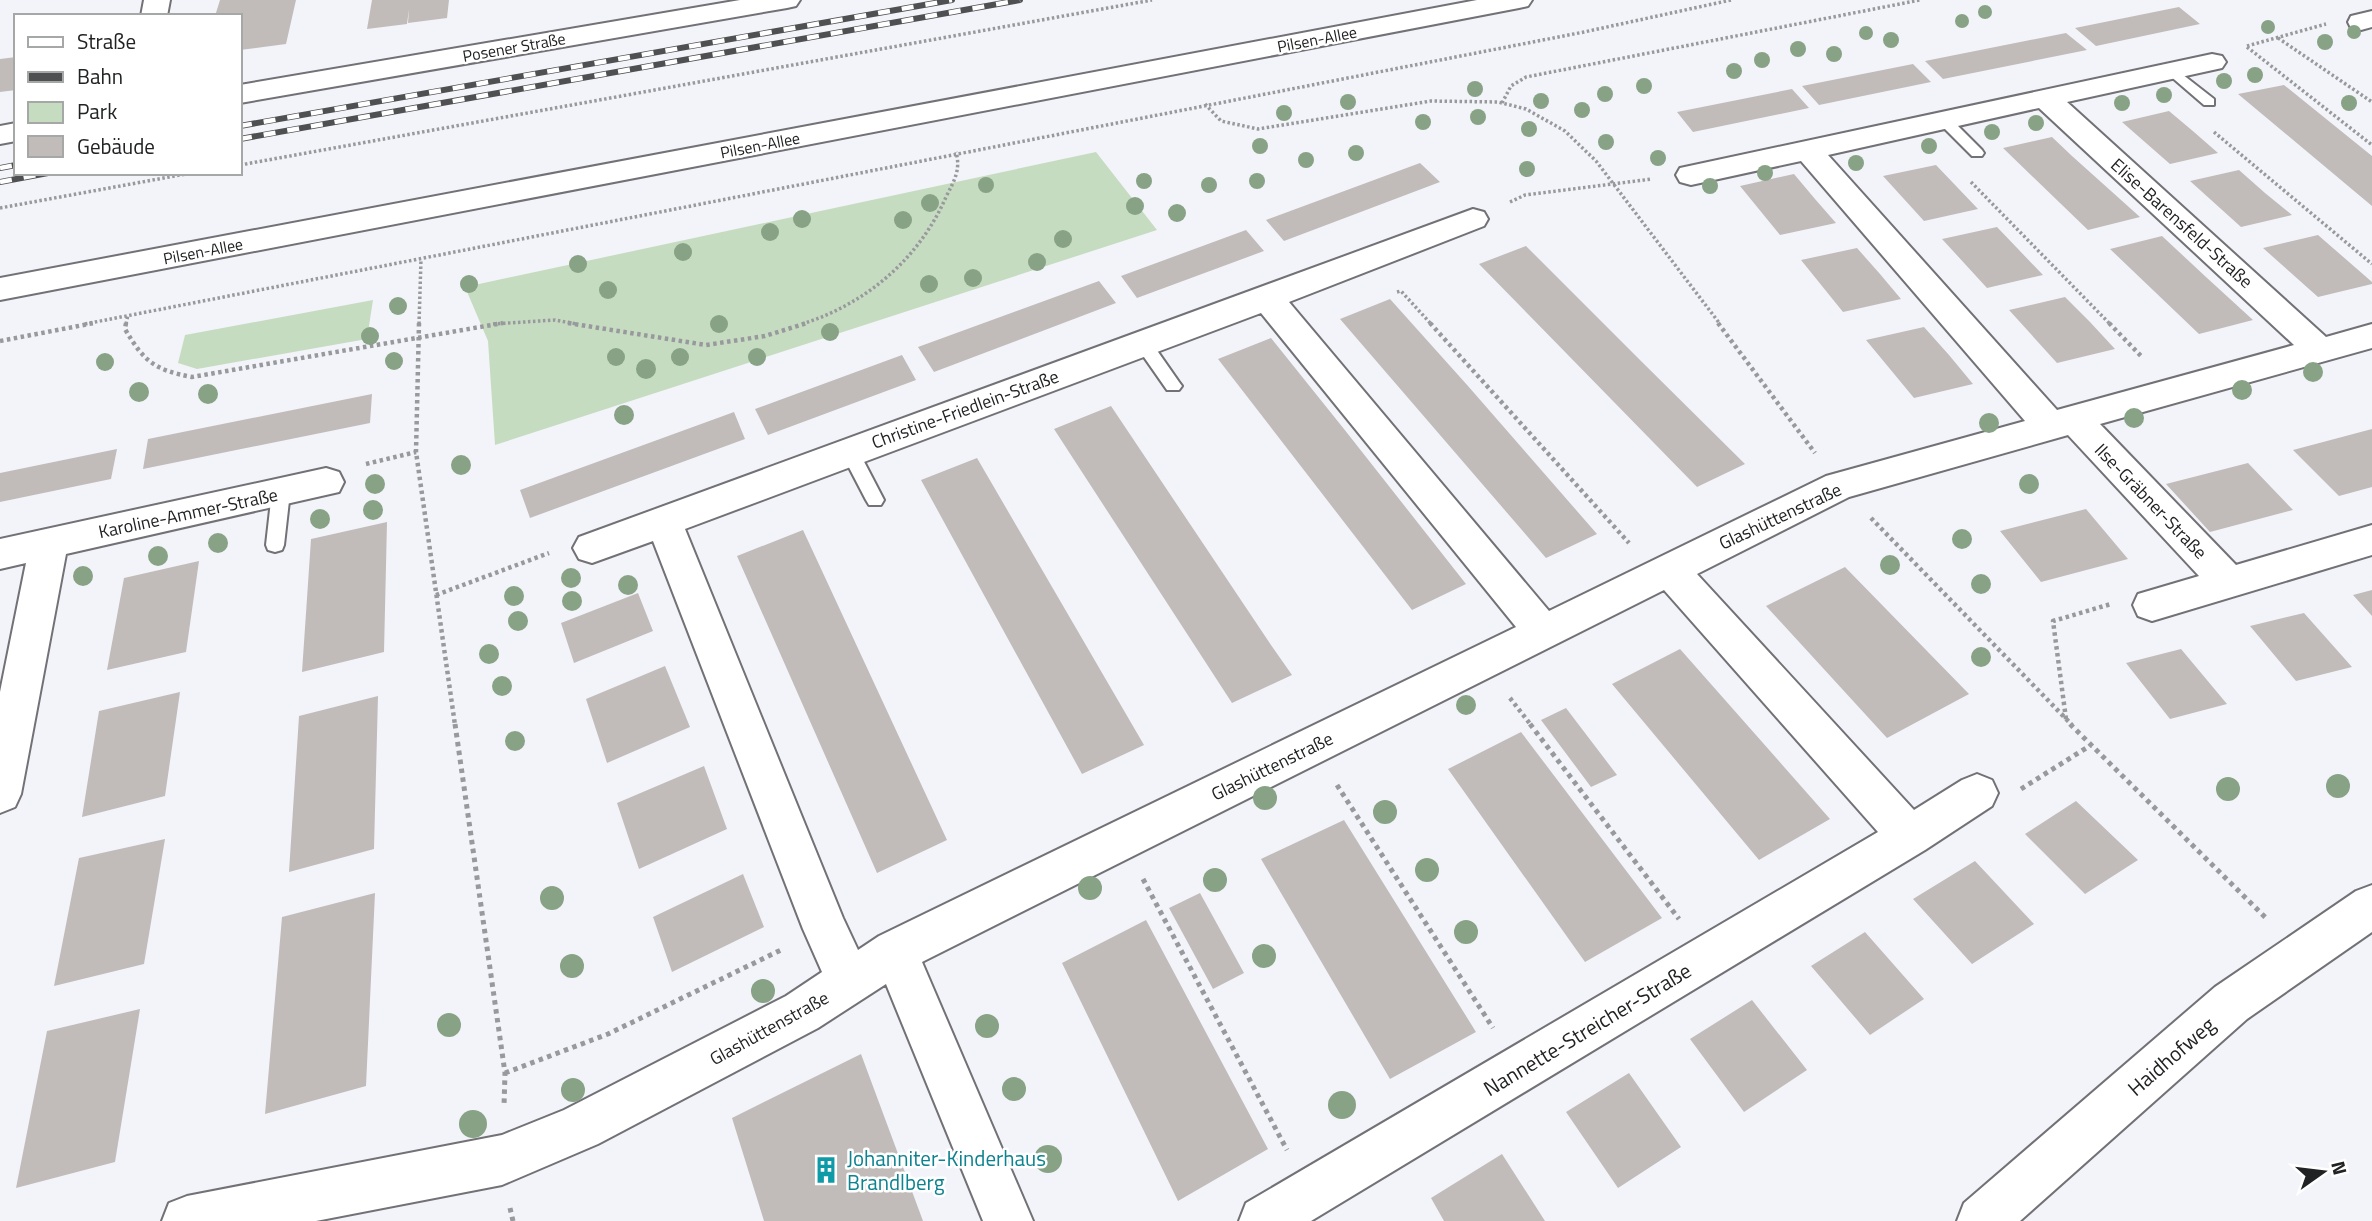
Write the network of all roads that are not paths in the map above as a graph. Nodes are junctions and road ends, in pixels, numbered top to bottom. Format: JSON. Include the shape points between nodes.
{"nodes":[{"id":1,"x":788,"y":0,"type":"edge"},
{"id":2,"x":1519,"y":0,"type":"edge"},
{"id":3,"x":2212,"y":62,"type":"road end"},
{"id":4,"x":2172,"y":71,"type":"junction"},
{"id":5,"x":242,"y":94,"type":"edge"},
{"id":6,"x":2045,"y":98,"type":"junction"},
{"id":7,"x":2210,"y":102,"type":"dead end"},
{"id":8,"x":1944,"y":120,"type":"junction"},
{"id":9,"x":1808,"y":150,"type":"junction"},
{"id":10,"x":1977,"y":153,"type":"dead end"},
{"id":11,"x":1692,"y":175,"type":"road end"},
{"id":12,"x":1474,"y":219,"type":"road end"},
{"id":13,"x":0,"y":289,"type":"edge"},
{"id":14,"x":1267,"y":298,"type":"junction"},
{"id":15,"x":2372,"y":336,"type":"edge"},
{"id":16,"x":1143,"y":343,"type":"junction"},
{"id":17,"x":2319,"y":349,"type":"junction"},
{"id":18,"x":1173,"y":386,"type":"dead end"},
{"id":19,"x":2062,"y":422,"type":"junction"},
{"id":20,"x":850,"y":452,"type":"junction"},
{"id":21,"x":326,"y":482,"type":"dead end"},
{"id":22,"x":281,"y":492,"type":"junction"},
{"id":23,"x":874,"y":500,"type":"dead end"},
{"id":24,"x":664,"y":522,"type":"junction"},
{"id":25,"x":2372,"y":541,"type":"edge"},
{"id":26,"x":49,"y":544,"type":"junction"},
{"id":27,"x":275,"y":545,"type":"dead end"},
{"id":28,"x":592,"y":548,"type":"road end"},
{"id":29,"x":0,"y":554,"type":"edge"},
{"id":30,"x":1664,"y":572,"type":"junction"},
{"id":31,"x":2229,"y":583,"type":"junction"},
{"id":32,"x":2152,"y":605,"type":"road end"},
{"id":33,"x":1543,"y":632,"type":"junction"},
{"id":34,"x":1977,"y":793,"type":"road end"},
{"id":35,"x":0,"y":794,"type":"edge"},
{"id":36,"x":1910,"y":836,"type":"junction"},
{"id":37,"x":2372,"y":906,"type":"edge"},
{"id":38,"x":895,"y":952,"type":"junction"},
{"id":39,"x":850,"y":982,"type":"junction"},
{"id":40,"x":187,"y":1221,"type":"edge"},
{"id":41,"x":1008,"y":1221,"type":"edge"},
{"id":42,"x":1264,"y":1221,"type":"edge"},
{"id":43,"x":1982,"y":1221,"type":"edge"}],
"edges":[{"from":1,"to":5,"type":"street","name":"Posener Straße"},
{"from":2,"to":13,"type":"street","name":"Pilsen-Allee"},
{"from":3,"to":4,"type":"street"},
{"from":4,"to":6,"type":"street"},
{"from":4,"to":7,"type":"lane"},
{"from":6,"to":8,"type":"street"},
{"from":6,"to":17,"type":"street","name":"Elise-Barensfeld-Straße"},
{"from":8,"to":9,"type":"street"},
{"from":8,"to":10,"type":"lane"},
{"from":9,"to":11,"type":"street"},
{"from":9,"to":19,"type":"street"},
{"from":12,"to":14,"type":"street","name":"Christine-Friedlein-Straße"},
{"from":14,"to":16,"type":"street","name":"Christine-Friedlein-Straße"},
{"from":14,"to":33,"type":"street"},
{"from":15,"to":17,"type":"street","name":"Glashüttenstraße"},
{"from":16,"to":18,"type":"lane"},
{"from":16,"to":20,"type":"street","name":"Christine-Friedlein-Straße"},
{"from":17,"to":19,"type":"street","name":"Glashüttenstraße"},
{"from":19,"to":30,"type":"street","name":"Glashüttenstraße","via":[[1839,486]]},
{"from":19,"to":31,"type":"street","name":"Ilse-Gräbner-Straße"},
{"from":20,"to":23,"type":"lane"},
{"from":20,"to":24,"type":"street","name":"Christine-Friedlein-Straße"},
{"from":21,"to":22,"type":"street","name":"Karoline-Ammer-Straße"},
{"from":22,"to":26,"type":"street","name":"Karoline-Ammer-Straße"},
{"from":22,"to":27,"type":"lane"},
{"from":24,"to":28,"type":"street","name":"Christine-Friedlein-Straße"},
{"from":24,"to":39,"type":"street"},
{"from":25,"to":31,"type":"street"},
{"from":26,"to":29,"type":"street","name":"Karoline-Ammer-Straße"},
{"from":26,"to":35,"type":"street"},
{"from":30,"to":33,"type":"street","name":"Glashüttenstraße"},
{"from":30,"to":36,"type":"street"},
{"from":31,"to":32,"type":"street"},
{"from":33,"to":38,"type":"street","name":"Glashüttenstraße"},
{"from":34,"to":36,"type":"street","name":"Nannette-Streicher-Straße"},
{"from":36,"to":42,"type":"street","name":"Nannette-Streicher-Straße"},
{"from":37,"to":43,"type":"street","name":"Haidhofweg","via":[[2231,1003]]},
{"from":38,"to":39,"type":"street","name":"Glashüttenstraße"},
{"from":38,"to":41,"type":"street"},
{"from":39,"to":40,"type":"street","name":"Glashüttenstraße","via":[[581,1128],[502,1160]]}]}
